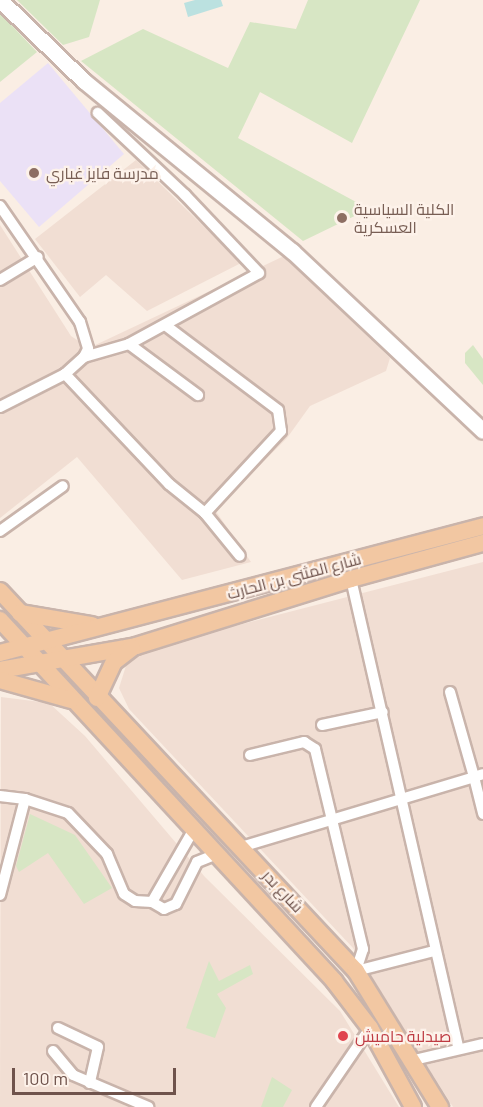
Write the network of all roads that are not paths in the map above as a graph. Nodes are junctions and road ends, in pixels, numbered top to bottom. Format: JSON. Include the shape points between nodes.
{"nodes":[{"id":1,"x":0,"y":0,"type":"edge"},
{"id":2,"x":98,"y":113,"type":"dead end"},
{"id":3,"x":0,"y":206,"type":"edge"},
{"id":4,"x":38,"y":257,"type":"junction"},
{"id":5,"x":0,"y":280,"type":"edge"},
{"id":6,"x":165,"y":324,"type":"junction"},
{"id":7,"x":129,"y":344,"type":"junction"},
{"id":8,"x":84,"y":357,"type":"junction"},
{"id":9,"x":65,"y":374,"type":"junction"},
{"id":10,"x":198,"y":395,"type":"dead end"},
{"id":11,"x":0,"y":407,"type":"edge"},
{"id":12,"x":483,"y":431,"type":"edge"},
{"id":13,"x":63,"y":486,"type":"dead end"},
{"id":14,"x":205,"y":513,"type":"junction"},
{"id":15,"x":483,"y":526,"type":"edge"},
{"id":16,"x":0,"y":531,"type":"edge"},
{"id":17,"x":483,"y":543,"type":"edge"},
{"id":18,"x":240,"y":556,"type":"dead end"},
{"id":19,"x":351,"y":579,"type":"junction"},
{"id":20,"x":0,"y":591,"type":"edge"},
{"id":21,"x":20,"y":613,"type":"junction"},
{"id":22,"x":0,"y":620,"type":"edge"},
{"id":23,"x":105,"y":626,"type":"junction"},
{"id":24,"x":45,"y":640,"type":"junction"},
{"id":25,"x":26,"y":646,"type":"junction"},
{"id":26,"x":136,"y":646,"type":"junction"},
{"id":27,"x":0,"y":653,"type":"edge"},
{"id":28,"x":63,"y":660,"type":"junction"},
{"id":29,"x":41,"y":663,"type":"junction"},
{"id":30,"x":0,"y":670,"type":"edge"},
{"id":31,"x":0,"y":680,"type":"edge"},
{"id":32,"x":450,"y":692,"type":"dead end"},
{"id":33,"x":97,"y":698,"type":"junction"},
{"id":34,"x":72,"y":700,"type":"junction"},
{"id":35,"x":383,"y":712,"type":"junction"},
{"id":36,"x":121,"y":724,"type":"junction"},
{"id":37,"x":322,"y":725,"type":"dead end"},
{"id":38,"x":107,"y":735,"type":"junction"},
{"id":39,"x":250,"y":756,"type":"dead end"},
{"id":40,"x":478,"y":776,"type":"edge"},
{"id":41,"x":0,"y":796,"type":"edge"},
{"id":42,"x":400,"y":798,"type":"junction"},
{"id":43,"x":25,"y":799,"type":"junction"},
{"id":44,"x":483,"y":814,"type":"edge"},
{"id":45,"x":331,"y":820,"type":"junction"},
{"id":46,"x":194,"y":829,"type":"junction"},
{"id":47,"x":241,"y":847,"type":"junction"},
{"id":48,"x":217,"y":854,"type":"junction"},
{"id":49,"x":0,"y":895,"type":"edge"},
{"id":50,"x":152,"y":902,"type":"junction"},
{"id":51,"x":434,"y":951,"type":"junction"},
{"id":52,"x":356,"y":971,"type":"junction"},
{"id":53,"x":58,"y":1028,"type":"dead end"},
{"id":54,"x":370,"y":1028,"type":"junction"},
{"id":55,"x":483,"y":1044,"type":"edge"},
{"id":56,"x":459,"y":1049,"type":"junction"},
{"id":57,"x":53,"y":1051,"type":"dead end"},
{"id":58,"x":414,"y":1059,"type":"junction"},
{"id":59,"x":90,"y":1083,"type":"junction"},
{"id":60,"x":408,"y":1104,"type":"edge"},
{"id":61,"x":148,"y":1107,"type":"edge"},
{"id":62,"x":316,"y":1107,"type":"edge"},
{"id":63,"x":440,"y":1107,"type":"edge"}],
"edges":[{"from":1,"to":12,"type":"main road","via":[[84,81],[292,251]]},
{"from":2,"to":6,"type":"street","via":[[185,195],[259,273]]},
{"from":3,"to":4,"type":"street"},
{"from":4,"to":5,"type":"street"},
{"from":4,"to":8,"type":"street","via":[[80,322],[88,349]]},
{"from":6,"to":7,"type":"street"},
{"from":6,"to":14,"type":"street","via":[[278,410],[282,431]]},
{"from":7,"to":8,"type":"street"},
{"from":7,"to":10,"type":"street"},
{"from":8,"to":9,"type":"street"},
{"from":9,"to":11,"type":"street"},
{"from":9,"to":14,"type":"street","via":[[169,484]]},
{"from":13,"to":16,"type":"street"},
{"from":14,"to":18,"type":"street"},
{"from":15,"to":23,"type":"main road","name":"شارع المثنى بن الحارث"},
{"from":17,"to":19,"type":"main road","name":"شارع المثنى بن الحارث"},
{"from":19,"to":26,"type":"main road","name":"شارع المثنى بن الحارث"},
{"from":19,"to":35,"type":"street"},
{"from":20,"to":21,"type":"main road","name":"شارع بدر"},
{"from":21,"to":23,"type":"main road"},
{"from":21,"to":24,"type":"main road","name":"شارع بدر"},
{"from":22,"to":25,"type":"main road","name":"شارع بدر"},
{"from":23,"to":24,"type":"main road","name":"شارع المثنى بن الحارث"},
{"from":24,"to":25,"type":"main road","name":"شارع المثنى بن الحارث"},
{"from":24,"to":28,"type":"main road","name":"شارع بدر"},
{"from":25,"to":27,"type":"main road","name":"شارع المثنى بن الحارث"},
{"from":25,"to":29,"type":"main road","name":"شارع بدر"},
{"from":26,"to":28,"type":"main road"},
{"from":26,"to":33,"type":"main road","via":[[114,662]]},
{"from":28,"to":29,"type":"main road"},
{"from":28,"to":33,"type":"main road","name":"شارع بدر"},
{"from":29,"to":30,"type":"main road"},
{"from":29,"to":34,"type":"main road","name":"شارع بدر"},
{"from":31,"to":34,"type":"main road"},
{"from":32,"to":40,"type":"street"},
{"from":33,"to":36,"type":"main road","name":"شارع بدر"},
{"from":34,"to":38,"type":"main road","name":"شارع بدر"},
{"from":35,"to":37,"type":"street"},
{"from":35,"to":42,"type":"street"},
{"from":36,"to":38,"type":"main road"},
{"from":36,"to":47,"type":"main road","name":"شارع بدر"},
{"from":38,"to":46,"type":"main road","name":"شارع بدر"},
{"from":39,"to":45,"type":"street","via":[[310,744],[315,749]]},
{"from":40,"to":42,"type":"street"},
{"from":40,"to":44,"type":"street"},
{"from":41,"to":43,"type":"street"},
{"from":42,"to":45,"type":"street"},
{"from":42,"to":51,"type":"street"},
{"from":43,"to":49,"type":"street"},
{"from":43,"to":50,"type":"street","via":[[68,813],[107,854],[124,894],[135,901]]},
{"from":45,"to":47,"type":"street"},
{"from":45,"to":52,"type":"street","via":[[363,949]]},
{"from":46,"to":48,"type":"main road","name":"شارع بدر"},
{"from":46,"to":50,"type":"street"},
{"from":47,"to":52,"type":"main road","name":"شارع بدر"},
{"from":48,"to":50,"type":"street","via":[[197,862],[176,904],[164,909]]},
{"from":48,"to":54,"type":"main road","name":"شارع بدر","via":[[334,981]]},
{"from":51,"to":52,"type":"street"},
{"from":51,"to":56,"type":"street"},
{"from":52,"to":58,"type":"main road","name":"شارع بدر"},
{"from":53,"to":59,"type":"street","via":[[98,1047]]},
{"from":54,"to":60,"type":"main road","name":"شارع بدر"},
{"from":54,"to":62,"type":"street"},
{"from":55,"to":56,"type":"street"},
{"from":56,"to":58,"type":"street"},
{"from":57,"to":59,"type":"street","via":[[74,1075]]},
{"from":58,"to":63,"type":"main road","name":"شارع بدر"},
{"from":59,"to":61,"type":"street"}]}
